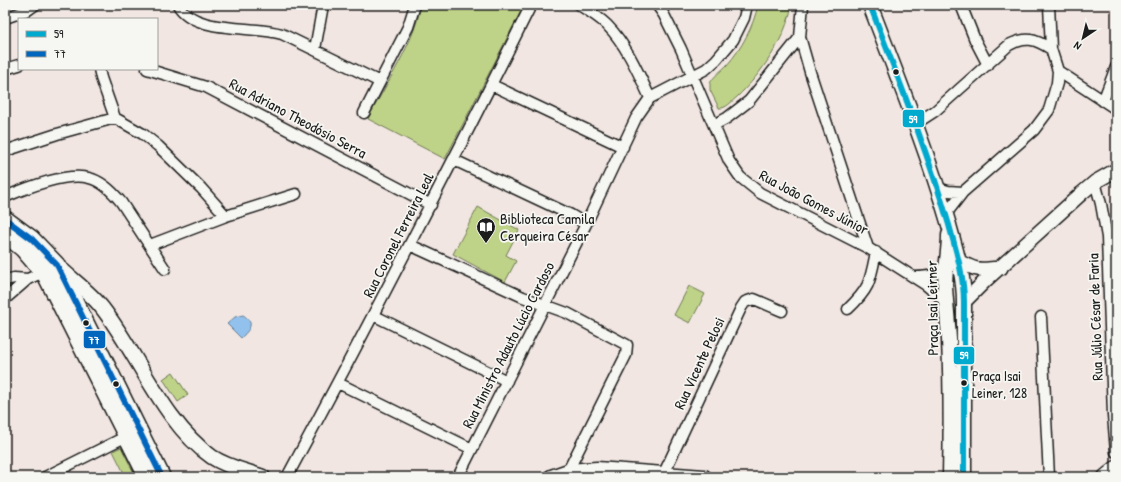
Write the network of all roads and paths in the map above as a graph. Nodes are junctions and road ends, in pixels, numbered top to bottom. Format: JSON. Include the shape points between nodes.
{"nodes":[{"id":1,"x":35,"y":5,"type":"edge"},
{"id":2,"x":178,"y":5,"type":"edge"},
{"id":3,"x":322,"y":5,"type":"edge"},
{"id":4,"x":415,"y":5,"type":"edge"},
{"id":5,"x":531,"y":5,"type":"edge"},
{"id":6,"x":579,"y":5,"type":"edge"},
{"id":7,"x":747,"y":5,"type":"edge"},
{"id":8,"x":803,"y":5,"type":"edge"},
{"id":9,"x":870,"y":5,"type":"edge"},
{"id":10,"x":961,"y":5,"type":"edge"},
{"id":11,"x":1049,"y":5,"type":"edge"},
{"id":12,"x":660,"y":6,"type":"edge"},
{"id":13,"x":5,"y":18,"type":"edge"},
{"id":14,"x":800,"y":37,"type":"junction"},
{"id":15,"x":1051,"y":48,"type":"junction"},
{"id":16,"x":315,"y":49,"type":"junction"},
{"id":17,"x":18,"y":65,"type":"edge"},
{"id":18,"x":988,"y":65,"type":"junction"},
{"id":19,"x":1116,"y":67,"type":"edge"},
{"id":20,"x":5,"y":69,"type":"edge"},
{"id":21,"x":99,"y":70,"type":"edge"},
{"id":22,"x":149,"y":70,"type":"edge"},
{"id":23,"x":1058,"y":71,"type":"junction"},
{"id":24,"x":692,"y":77,"type":"junction"},
{"id":25,"x":380,"y":82,"type":"junction"},
{"id":26,"x":492,"y":85,"type":"junction"},
{"id":27,"x":650,"y":98,"type":"junction"},
{"id":28,"x":1103,"y":101,"type":"junction"},
{"id":29,"x":1116,"y":110,"type":"edge"},
{"id":30,"x":364,"y":113,"type":"dead end"},
{"id":31,"x":115,"y":118,"type":"junction"},
{"id":32,"x":915,"y":124,"type":"junction"},
{"id":33,"x":714,"y":125,"type":"junction"},
{"id":34,"x":623,"y":147,"type":"junction"},
{"id":35,"x":5,"y":151,"type":"edge"},
{"id":36,"x":454,"y":160,"type":"junction"},
{"id":37,"x":1116,"y":170,"type":"edge"},
{"id":38,"x":1095,"y":182,"type":"junction"},
{"id":39,"x":938,"y":188,"type":"junction"},
{"id":40,"x":963,"y":192,"type":"junction"},
{"id":41,"x":296,"y":194,"type":"dead end"},
{"id":42,"x":5,"y":197,"type":"edge"},
{"id":43,"x":431,"y":205,"type":"junction"},
{"id":44,"x":226,"y":216,"type":"junction"},
{"id":45,"x":947,"y":219,"type":"junction"},
{"id":46,"x":586,"y":224,"type":"junction"},
{"id":47,"x":8,"y":233,"type":"edge"},
{"id":48,"x":150,"y":245,"type":"junction"},
{"id":49,"x":410,"y":245,"type":"junction"},
{"id":50,"x":872,"y":250,"type":"junction"},
{"id":51,"x":960,"y":262,"type":"junction"},
{"id":52,"x":946,"y":266,"type":"junction"},
{"id":53,"x":1000,"y":268,"type":"junction"},
{"id":54,"x":50,"y":269,"type":"junction"},
{"id":55,"x":165,"y":269,"type":"dead end"},
{"id":56,"x":914,"y":277,"type":"junction"},
{"id":57,"x":28,"y":279,"type":"junction"},
{"id":58,"x":5,"y":280,"type":"edge"},
{"id":59,"x":56,"y":295,"type":"junction"},
{"id":60,"x":92,"y":297,"type":"junction"},
{"id":61,"x":5,"y":298,"type":"edge"},
{"id":62,"x":74,"y":300,"type":"junction"},
{"id":63,"x":946,"y":302,"type":"junction"},
{"id":64,"x":964,"y":302,"type":"junction"},
{"id":65,"x":544,"y":304,"type":"junction"},
{"id":66,"x":848,"y":309,"type":"dead end"},
{"id":67,"x":782,"y":311,"type":"dead end"},
{"id":68,"x":373,"y":315,"type":"junction"},
{"id":69,"x":1041,"y":317,"type":"dead end"},
{"id":70,"x":964,"y":322,"type":"junction"},
{"id":71,"x":948,"y":323,"type":"junction"},
{"id":72,"x":507,"y":381,"type":"junction"},
{"id":73,"x":338,"y":383,"type":"junction"},
{"id":74,"x":133,"y":433,"type":"junction"},
{"id":75,"x":472,"y":449,"type":"junction"},
{"id":76,"x":1116,"y":452,"type":"edge"},
{"id":77,"x":568,"y":471,"type":"junction"},
{"id":78,"x":664,"y":473,"type":"junction"},
{"id":79,"x":45,"y":477,"type":"edge"},
{"id":80,"x":147,"y":477,"type":"edge"},
{"id":81,"x":162,"y":477,"type":"edge"},
{"id":82,"x":263,"y":477,"type":"edge"},
{"id":83,"x":287,"y":477,"type":"edge"},
{"id":84,"x":458,"y":477,"type":"edge"},
{"id":85,"x":551,"y":477,"type":"edge"},
{"id":86,"x":704,"y":477,"type":"edge"},
{"id":87,"x":950,"y":477,"type":"edge"},
{"id":88,"x":964,"y":477,"type":"edge"},
{"id":89,"x":1049,"y":477,"type":"edge"}],
"edges":[{"from":1,"to":13,"type":"street"},
{"from":2,"to":16,"type":"street","via":[[191,18],[222,27],[271,30]]},
{"from":3,"to":16,"type":"street"},
{"from":4,"to":25,"type":"street","via":[[408,27]]},
{"from":5,"to":26,"type":"street","name":"Rua Coronel Ferreira Leal"},
{"from":6,"to":27,"type":"street","via":[[602,21],[617,37]]},
{"from":7,"to":24,"type":"street","name":"Rua Ministro Adauto Lúcio Cardoso","via":[[739,28],[724,53]]},
{"from":8,"to":14,"type":"street"},
{"from":9,"to":32,"type":"main road"},
{"from":10,"to":18,"type":"street"},
{"from":11,"to":15,"type":"street"},
{"from":12,"to":24,"type":"street","name":"Rua João Gomes Júnior"},
{"from":14,"to":33,"type":"street","via":[[749,102]]},
{"from":14,"to":50,"type":"street"},
{"from":15,"to":18,"type":"street","via":[[1038,41],[1024,39],[1009,45]]},
{"from":15,"to":23,"type":"street"},
{"from":16,"to":25,"type":"street"},
{"from":17,"to":20,"type":"street"},
{"from":18,"to":32,"type":"street","via":[[935,111]]},
{"from":19,"to":28,"type":"street"},
{"from":21,"to":31,"type":"street"},
{"from":22,"to":43,"type":"street","name":"Rua Adriano Theodósio Serra","via":[[206,87]]},
{"from":23,"to":28,"type":"street"},
{"from":23,"to":40,"type":"street","via":[[1051,105],[1043,119],[1034,130]]},
{"from":24,"to":27,"type":"street","name":"Rua Ministro Adauto Lúcio Cardoso"},
{"from":24,"to":33,"type":"street","name":"Rua João Gomes Júnior"},
{"from":25,"to":30,"type":"street"},
{"from":26,"to":34,"type":"street"},
{"from":26,"to":36,"type":"street","name":"Rua Coronel Ferreira Leal"},
{"from":27,"to":34,"type":"street","name":"Rua Ministro Adauto Lúcio Cardoso","via":[[636,118]]},
{"from":28,"to":29,"type":"street"},
{"from":31,"to":35,"type":"street"},
{"from":31,"to":44,"type":"street","via":[[158,146]]},
{"from":32,"to":39,"type":"main road"},
{"from":33,"to":50,"type":"street","name":"Rua João Gomes Júnior","via":[[732,165],[752,188]]},
{"from":34,"to":46,"type":"street","name":"Rua Ministro Adauto Lúcio Cardoso"},
{"from":36,"to":43,"type":"street","name":"Rua Coronel Ferreira Leal"},
{"from":36,"to":46,"type":"street"},
{"from":37,"to":38,"type":"street"},
{"from":38,"to":53,"type":"street"},
{"from":38,"to":76,"type":"street","name":"Rua Júlio César de Faria","via":[[1107,237]]},
{"from":39,"to":40,"type":"street"},
{"from":39,"to":45,"type":"main road"},
{"from":40,"to":45,"type":"street"},
{"from":41,"to":44,"type":"street"},
{"from":42,"to":48,"type":"street","via":[[59,179],[77,176],[89,178],[114,193]]},
{"from":43,"to":49,"type":"street","name":"Rua Coronel Ferreira Leal"},
{"from":44,"to":48,"type":"street"},
{"from":45,"to":51,"type":"main road","name":"Praça Isai Leirner"},
{"from":45,"to":52,"type":"main road","name":"Praça Isai Leirner"},
{"from":46,"to":65,"type":"street","name":"Rua Ministro Adauto Lúcio Cardoso"},
{"from":47,"to":54,"type":"main road","via":[[23,249]]},
{"from":48,"to":55,"type":"street"},
{"from":49,"to":65,"type":"street","via":[[523,297]]},
{"from":49,"to":68,"type":"street","name":"Rua Coronel Ferreira Leal"},
{"from":50,"to":56,"type":"street","name":"Rua João Gomes Júnior"},
{"from":50,"to":66,"type":"street","via":[[872,274],[868,287]]},
{"from":51,"to":52,"type":"street","via":[[952,262]]},
{"from":51,"to":53,"type":"street","via":[[977,269]]},
{"from":51,"to":64,"type":"main road","name":"Praça Isai Leirner"},
{"from":52,"to":56,"type":"street","via":[[934,276]]},
{"from":52,"to":63,"type":"main road","name":"Praça Isai Leirner"},
{"from":53,"to":64,"type":"street"},
{"from":54,"to":57,"type":"street"},
{"from":54,"to":59,"type":"main road"},
{"from":54,"to":60,"type":"main road"},
{"from":54,"to":62,"type":"main road"},
{"from":56,"to":63,"type":"street","name":"Rua João Gomes Júnior"},
{"from":57,"to":58,"type":"street"},
{"from":57,"to":61,"type":"street"},
{"from":59,"to":62,"type":"main road","via":[[65,300]]},
{"from":59,"to":74,"type":"main road"},
{"from":60,"to":62,"type":"main road"},
{"from":60,"to":82,"type":"main road","via":[[103,309],[159,397],[199,448],[220,462]]},
{"from":62,"to":74,"type":"main road"},
{"from":63,"to":71,"type":"main road","name":"Praça Isai Leirner"},
{"from":64,"to":70,"type":"main road","name":"Praça Isai Leirner"},
{"from":65,"to":72,"type":"street","name":"Rua Ministro Adauto Lúcio Cardoso"},
{"from":65,"to":77,"type":"street","via":[[573,316],[627,345],[626,355]]},
{"from":67,"to":78,"type":"street","name":"Rua Vicente Pelosi","via":[[754,299],[745,302]]},
{"from":68,"to":72,"type":"street"},
{"from":68,"to":73,"type":"street","name":"Rua Coronel Ferreira Leal"},
{"from":69,"to":89,"type":"street"},
{"from":70,"to":71,"type":"main road"},
{"from":70,"to":88,"type":"main road","name":"Praça Isai Leirner"},
{"from":71,"to":87,"type":"main road","name":"Praça Isai Leirner","via":[[951,392]]},
{"from":72,"to":75,"type":"street","name":"Rua Ministro Adauto Lúcio Cardoso"},
{"from":73,"to":75,"type":"street"},
{"from":73,"to":83,"type":"street","name":"Rua Coronel Ferreira Leal"},
{"from":74,"to":79,"type":"street"},
{"from":74,"to":80,"type":"main road"},
{"from":74,"to":81,"type":"main road"},
{"from":75,"to":84,"type":"street","name":"Rua Ministro Adauto Lúcio Cardoso"},
{"from":77,"to":78,"type":"main road","via":[[598,469]]},
{"from":77,"to":85,"type":"main road"},
{"from":78,"to":86,"type":"main road"}]}
